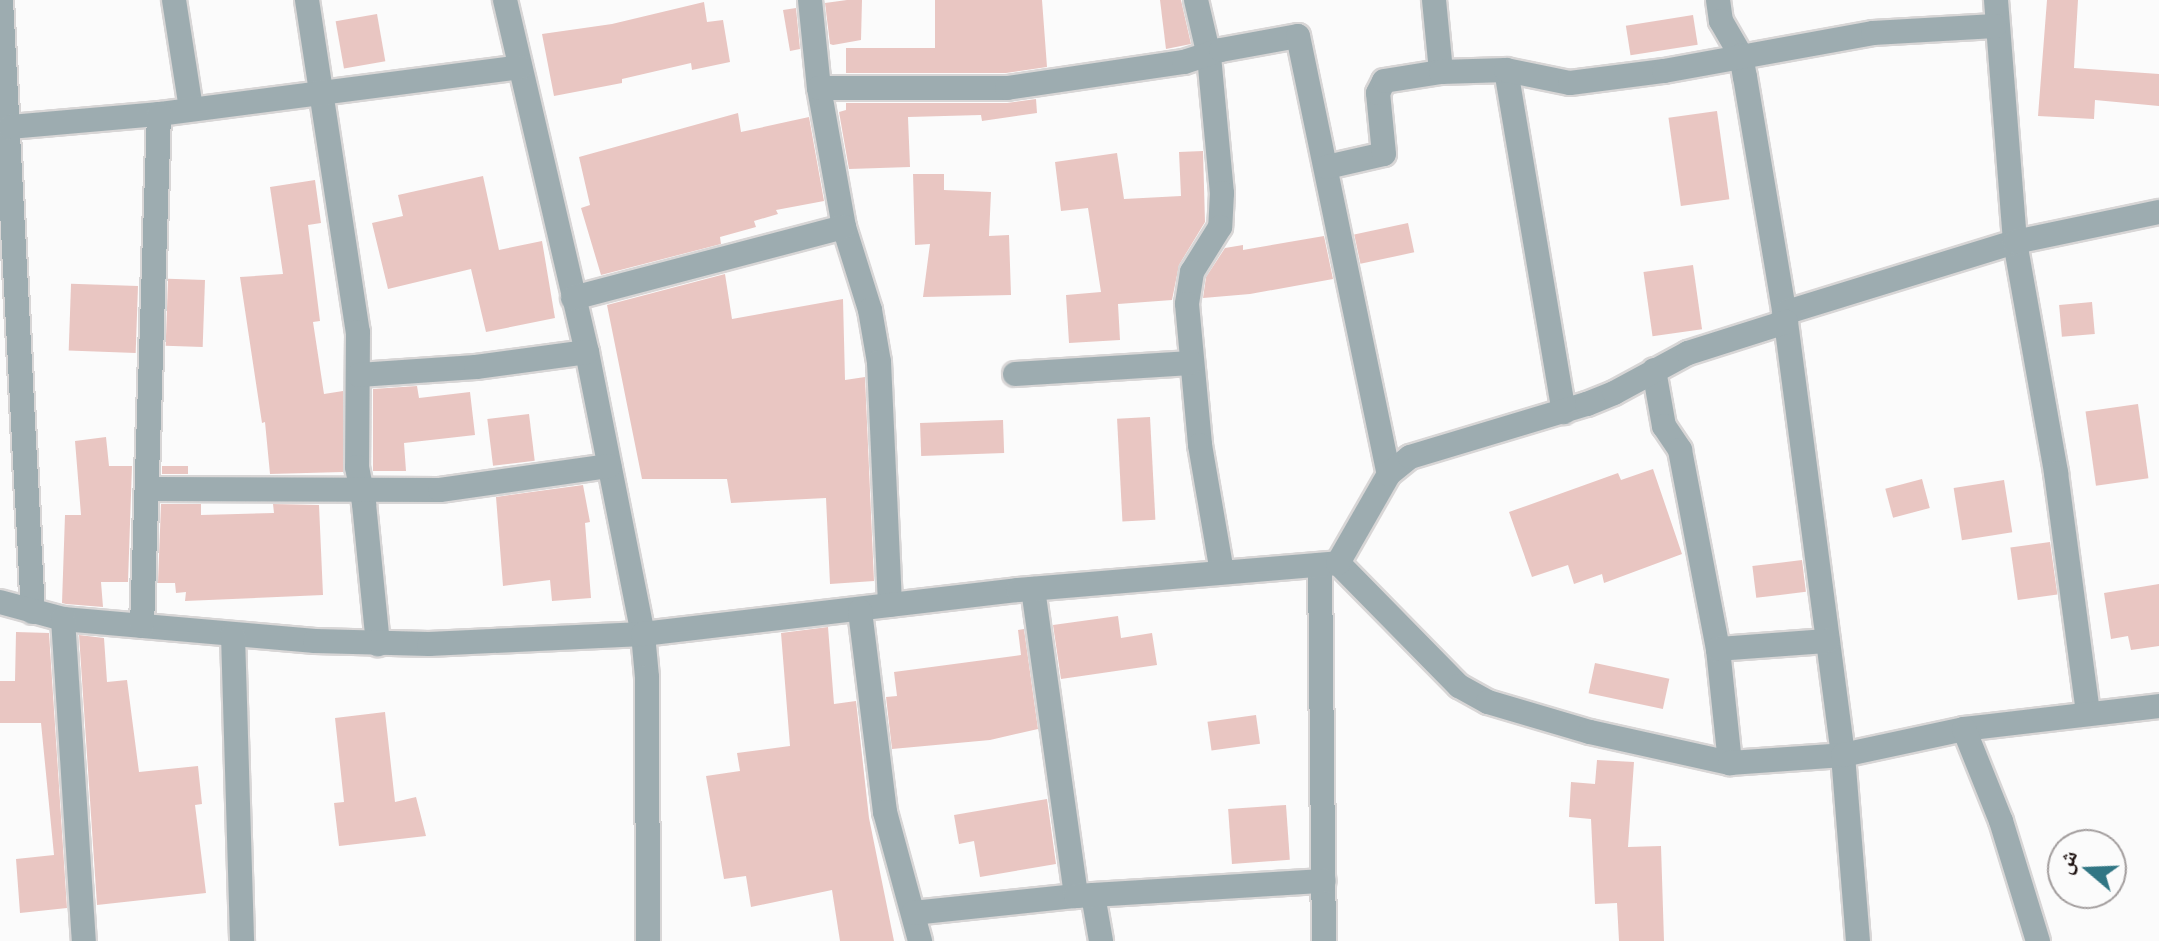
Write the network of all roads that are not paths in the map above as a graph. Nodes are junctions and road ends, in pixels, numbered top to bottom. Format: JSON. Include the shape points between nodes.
{"nodes":[{"id":1,"x":1,"y":0,"type":"edge"},
{"id":2,"x":174,"y":0,"type":"edge"},
{"id":3,"x":307,"y":0,"type":"edge"},
{"id":4,"x":505,"y":0,"type":"edge"},
{"id":5,"x":810,"y":0,"type":"edge"},
{"id":6,"x":1196,"y":0,"type":"edge"},
{"id":7,"x":1434,"y":0,"type":"edge"},
{"id":8,"x":1718,"y":0,"type":"edge"},
{"id":9,"x":1996,"y":0,"type":"edge"},
{"id":10,"x":1995,"y":26,"type":"junction"},
{"id":11,"x":1741,"y":55,"type":"junction"},
{"id":12,"x":1209,"y":56,"type":"junction"},
{"id":13,"x":520,"y":67,"type":"junction"},
{"id":14,"x":1506,"y":70,"type":"junction"},
{"id":15,"x":1441,"y":72,"type":"junction"},
{"id":16,"x":819,"y":88,"type":"junction"},
{"id":17,"x":322,"y":92,"type":"junction"},
{"id":18,"x":191,"y":109,"type":"junction"},
{"id":19,"x":159,"y":114,"type":"junction"},
{"id":20,"x":10,"y":127,"type":"junction"},
{"id":21,"x":1327,"y":167,"type":"junction"},
{"id":22,"x":2159,"y":212,"type":"edge"},
{"id":23,"x":844,"y":227,"type":"junction"},
{"id":24,"x":2015,"y":242,"type":"junction"},
{"id":25,"x":573,"y":298,"type":"junction"},
{"id":26,"x":1785,"y":318,"type":"junction"},
{"id":27,"x":587,"y":352,"type":"junction"},
{"id":28,"x":1191,"y":363,"type":"junction"},
{"id":29,"x":1654,"y":370,"type":"junction"},
{"id":30,"x":1015,"y":374,"type":"dead end"},
{"id":31,"x":359,"y":375,"type":"junction"},
{"id":32,"x":1564,"y":412,"type":"junction"},
{"id":33,"x":609,"y":466,"type":"junction"},
{"id":34,"x":1389,"y":474,"type":"junction"},
{"id":35,"x":147,"y":489,"type":"junction"},
{"id":36,"x":361,"y":491,"type":"junction"},
{"id":37,"x":1329,"y":564,"type":"junction"},
{"id":38,"x":1222,"y":572,"type":"junction"},
{"id":39,"x":1033,"y":589,"type":"junction"},
{"id":40,"x":0,"y":602,"type":"edge"},
{"id":41,"x":890,"y":605,"type":"junction"},
{"id":42,"x":860,"y":611,"type":"junction"},
{"id":43,"x":33,"y":612,"type":"junction"},
{"id":44,"x":63,"y":619,"type":"junction"},
{"id":45,"x":142,"y":626,"type":"junction"},
{"id":46,"x":643,"y":634,"type":"junction"},
{"id":47,"x":233,"y":635,"type":"junction"},
{"id":48,"x":1828,"y":641,"type":"junction"},
{"id":49,"x":378,"y":644,"type":"junction"},
{"id":50,"x":1718,"y":649,"type":"junction"},
{"id":51,"x":2159,"y":706,"type":"edge"},
{"id":52,"x":2088,"y":713,"type":"junction"},
{"id":53,"x":1964,"y":729,"type":"junction"},
{"id":54,"x":1843,"y":755,"type":"junction"},
{"id":55,"x":1730,"y":763,"type":"junction"},
{"id":56,"x":1324,"y":881,"type":"junction"},
{"id":57,"x":1085,"y":896,"type":"junction"},
{"id":58,"x":913,"y":913,"type":"junction"},
{"id":59,"x":84,"y":941,"type":"edge"},
{"id":60,"x":242,"y":941,"type":"edge"},
{"id":61,"x":648,"y":941,"type":"edge"},
{"id":62,"x":920,"y":941,"type":"edge"},
{"id":63,"x":1101,"y":941,"type":"edge"},
{"id":64,"x":1324,"y":941,"type":"edge"},
{"id":65,"x":1858,"y":941,"type":"edge"},
{"id":66,"x":2038,"y":941,"type":"edge"}],
"edges":[{"from":1,"to":20,"type":"street"},
{"from":2,"to":18,"type":"street"},
{"from":3,"to":17,"type":"street"},
{"from":4,"to":13,"type":"street"},
{"from":5,"to":16,"type":"street"},
{"from":6,"to":12,"type":"street"},
{"from":7,"to":15,"type":"street"},
{"from":8,"to":11,"type":"street","via":[[1721,21]]},
{"from":9,"to":10,"type":"street"},
{"from":10,"to":11,"type":"street","via":[[1873,33]]},
{"from":10,"to":24,"type":"street"},
{"from":11,"to":14,"type":"street","via":[[1570,83]]},
{"from":11,"to":26,"type":"street"},
{"from":12,"to":16,"type":"street","via":[[1007,88]]},
{"from":12,"to":21,"type":"street","via":[[1298,36]]},
{"from":12,"to":28,"type":"street","via":[[1222,193],[1220,227],[1187,286]]},
{"from":13,"to":17,"type":"street"},
{"from":13,"to":25,"type":"street"},
{"from":14,"to":15,"type":"street"},
{"from":14,"to":32,"type":"street"},
{"from":15,"to":21,"type":"street","via":[[1384,81],[1378,93],[1384,154]]},
{"from":16,"to":23,"type":"street"},
{"from":17,"to":18,"type":"street"},
{"from":17,"to":31,"type":"street","via":[[357,323]]},
{"from":18,"to":19,"type":"street"},
{"from":19,"to":20,"type":"street"},
{"from":19,"to":35,"type":"street"},
{"from":20,"to":43,"type":"street"},
{"from":21,"to":34,"type":"street"},
{"from":22,"to":24,"type":"street"},
{"from":23,"to":25,"type":"street"},
{"from":23,"to":41,"type":"street","via":[[870,310],[879,362]]},
{"from":24,"to":26,"type":"street"},
{"from":24,"to":52,"type":"street","via":[[2056,473]]},
{"from":25,"to":27,"type":"street"},
{"from":26,"to":29,"type":"street"},
{"from":26,"to":48,"type":"street"},
{"from":27,"to":31,"type":"street"},
{"from":27,"to":33,"type":"street"},
{"from":28,"to":30,"type":"street"},
{"from":28,"to":38,"type":"street"},
{"from":29,"to":32,"type":"street"},
{"from":29,"to":50,"type":"street","via":[[1664,426],[1680,450]]},
{"from":31,"to":36,"type":"street","via":[[356,459]]},
{"from":32,"to":34,"type":"street","via":[[1419,452]]},
{"from":33,"to":36,"type":"street","via":[[440,490]]},
{"from":33,"to":46,"type":"street"},
{"from":34,"to":37,"type":"street"},
{"from":35,"to":36,"type":"street"},
{"from":35,"to":45,"type":"street"},
{"from":36,"to":49,"type":"street"},
{"from":37,"to":38,"type":"street"},
{"from":37,"to":55,"type":"street","via":[[1459,686],[1488,702],[1590,732]]},
{"from":37,"to":56,"type":"street"},
{"from":38,"to":39,"type":"street"},
{"from":39,"to":41,"type":"street"},
{"from":39,"to":57,"type":"street"},
{"from":40,"to":43,"type":"street"},
{"from":41,"to":42,"type":"street"},
{"from":42,"to":46,"type":"street"},
{"from":42,"to":58,"type":"street","via":[[885,812]]},
{"from":43,"to":44,"type":"street"},
{"from":44,"to":45,"type":"street"},
{"from":44,"to":59,"type":"street"},
{"from":45,"to":47,"type":"street"},
{"from":46,"to":49,"type":"street"},
{"from":46,"to":61,"type":"street"},
{"from":47,"to":49,"type":"street"},
{"from":47,"to":60,"type":"street"},
{"from":48,"to":50,"type":"street"},
{"from":48,"to":54,"type":"street"},
{"from":50,"to":55,"type":"street"},
{"from":51,"to":52,"type":"street"},
{"from":52,"to":53,"type":"street"},
{"from":53,"to":54,"type":"street"},
{"from":53,"to":66,"type":"street","via":[[2001,821]]},
{"from":54,"to":55,"type":"street"},
{"from":54,"to":65,"type":"street"},
{"from":56,"to":57,"type":"street"},
{"from":56,"to":64,"type":"street"},
{"from":57,"to":58,"type":"street"},
{"from":57,"to":63,"type":"street"},
{"from":58,"to":62,"type":"street"}]}
